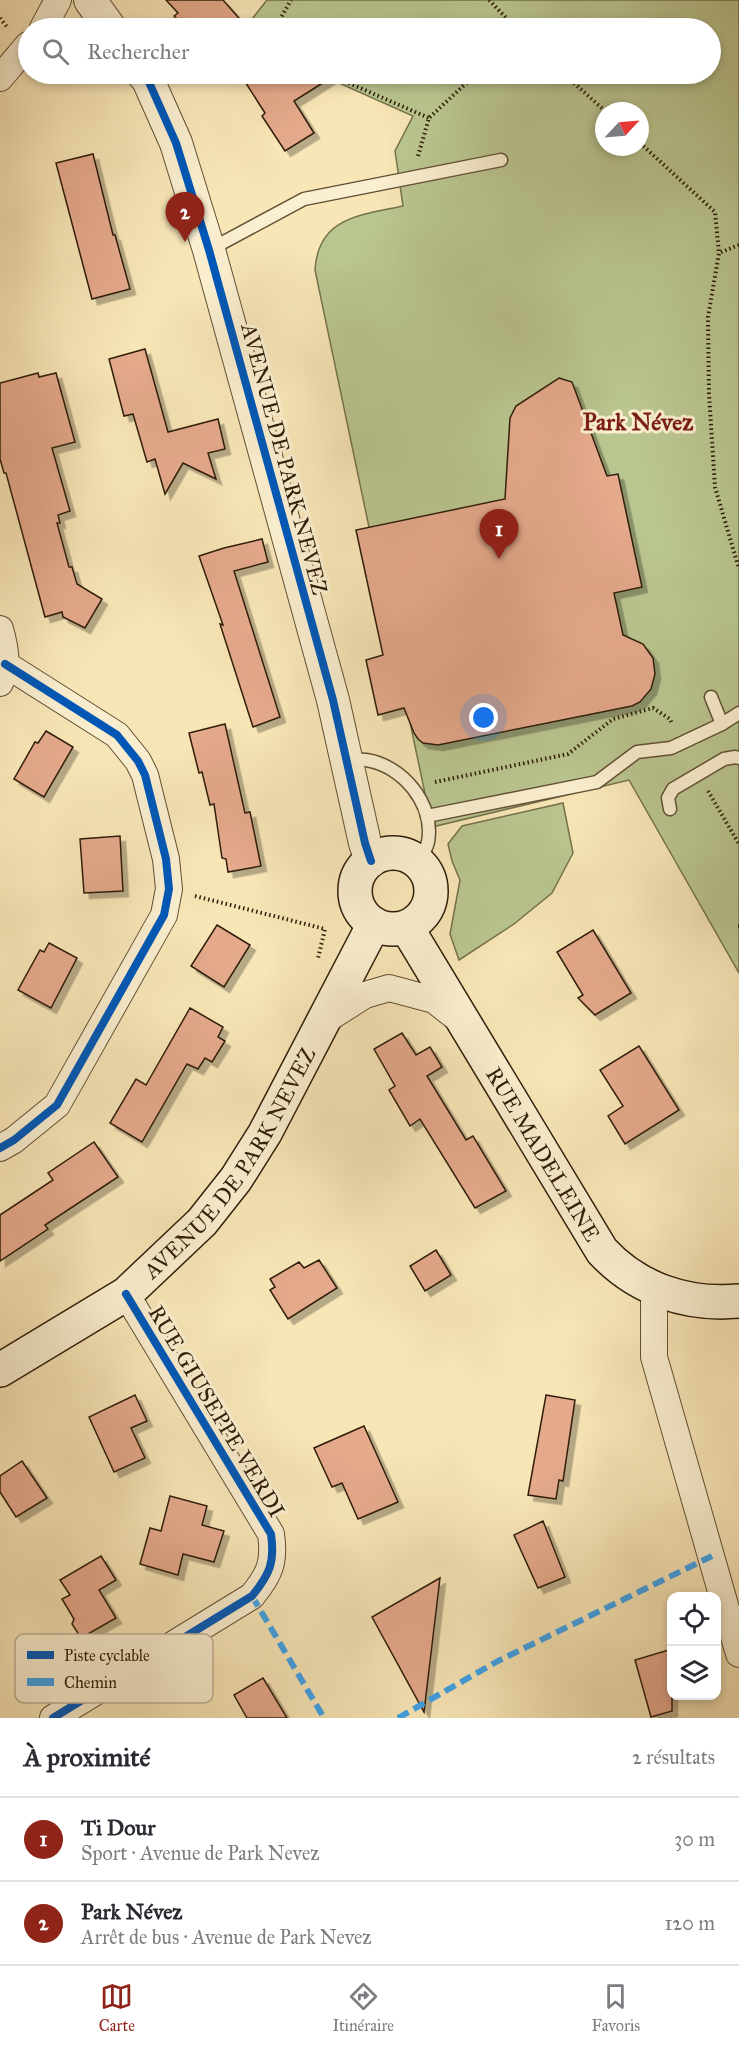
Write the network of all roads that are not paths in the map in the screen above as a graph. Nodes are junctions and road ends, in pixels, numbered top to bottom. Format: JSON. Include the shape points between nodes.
{"nodes":[{"id":1,"x":58,"y":0,"type":"edge"},
{"id":2,"x":90,"y":0,"type":"edge"},
{"id":3,"x":48,"y":18,"type":"edge"},
{"id":4,"x":103,"y":18,"type":"edge"},
{"id":5,"x":18,"y":57,"type":"edge"},
{"id":6,"x":0,"y":78,"type":"edge"},
{"id":7,"x":150,"y":84,"type":"edge"},
{"id":8,"x":501,"y":160,"type":"dead end"},
{"id":9,"x":209,"y":250,"type":"junction"},
{"id":10,"x":0,"y":629,"type":"edge"},
{"id":11,"x":3,"y":673,"type":"edge"},
{"id":12,"x":711,"y":697,"type":"dead end"},
{"id":13,"x":739,"y":713,"type":"edge"},
{"id":14,"x":722,"y":724,"type":"junction"},
{"id":15,"x":739,"y":758,"type":"edge"},
{"id":16,"x":347,"y":761,"type":"junction"},
{"id":17,"x":670,"y":809,"type":"dead end"},
{"id":18,"x":427,"y":816,"type":"junction"},
{"id":19,"x":371,"y":861,"type":"junction"},
{"id":20,"x":418,"y":863,"type":"junction"},
{"id":21,"x":374,"y":924,"type":"junction"},
{"id":22,"x":407,"y":928,"type":"junction"},
{"id":23,"x":321,"y":1023,"type":"junction"},
{"id":24,"x":467,"y":1027,"type":"junction"},
{"id":25,"x":0,"y":1148,"type":"edge"},
{"id":26,"x":654,"y":1289,"type":"junction"},
{"id":27,"x":126,"y":1294,"type":"junction"},
{"id":28,"x":739,"y":1301,"type":"edge"},
{"id":29,"x":0,"y":1371,"type":"edge"},
{"id":30,"x":190,"y":1634,"type":"edge"},
{"id":31,"x":739,"y":1654,"type":"edge"},
{"id":32,"x":77,"y":1703,"type":"edge"},
{"id":33,"x":53,"y":1718,"type":"edge"}],
"edges":[{"from":1,"to":3,"type":"street"},
{"from":2,"to":4,"type":"street"},
{"from":5,"to":6,"type":"street"},
{"from":7,"to":9,"type":"street","name":"AVENUE DE PARK NEVEZ","via":[[176,143]]},
{"from":8,"to":9,"type":"lane","via":[[304,199]]},
{"from":9,"to":16,"type":"street","name":"AVENUE DE PARK NEVEZ"},
{"from":10,"to":11,"type":"street","via":[[5,649]]},
{"from":11,"to":25,"type":"street","via":[[117,735],[133,753],[145,775],[166,860],[169,889],[164,915],[57,1105]]},
{"from":12,"to":14,"type":"lane"},
{"from":13,"to":14,"type":"lane"},
{"from":14,"to":18,"type":"lane","via":[[671,748],[637,752],[597,782]]},
{"from":15,"to":17,"type":"lane","via":[[729,757],[669,793]]},
{"from":16,"to":18,"type":"lane","via":[[365,759],[392,768],[413,787]]},
{"from":16,"to":19,"type":"street","name":"AVENUE DE PARK NEVEZ"},
{"from":18,"to":20,"type":"lane","via":[[428,840]]},
{"from":19,"to":20,"type":"main road","via":[[379,854],[403,853]]},
{"from":19,"to":21,"type":"main road","via":[[360,870],[353,893],[362,916]]},
{"from":20,"to":22,"type":"main road","via":[[432,890],[425,913]]},
{"from":21,"to":22,"type":"main road","via":[[382,929]]},
{"from":21,"to":23,"type":"main road","name":"AVENUE DE PARK NEVEZ"},
{"from":22,"to":24,"type":"main road","name":"RUE MADELEINE"},
{"from":23,"to":24,"type":"street","via":[[365,995],[389,988],[434,1000]]},
{"from":23,"to":27,"type":"main road","name":"AVENUE DE PARK NEVEZ","via":[[266,1133],[236,1179],[202,1222]]},
{"from":24,"to":26,"type":"main road","name":"RUE MADELEINE","via":[[602,1251],[616,1266]]},
{"from":26,"to":28,"type":"main road","name":"RUE MADELEINE","via":[[697,1301]]},
{"from":26,"to":31,"type":"street","via":[[654,1357]]},
{"from":27,"to":29,"type":"main road","name":"AVENUE DE PARK NEVEZ"},
{"from":27,"to":30,"type":"street","name":"RUE GIUSEPPE VERDI","via":[[271,1534],[271,1568],[263,1583],[252,1596]]},
{"from":32,"to":33,"type":"street","name":"RUE GIUSEPPE VERDI"}]}
